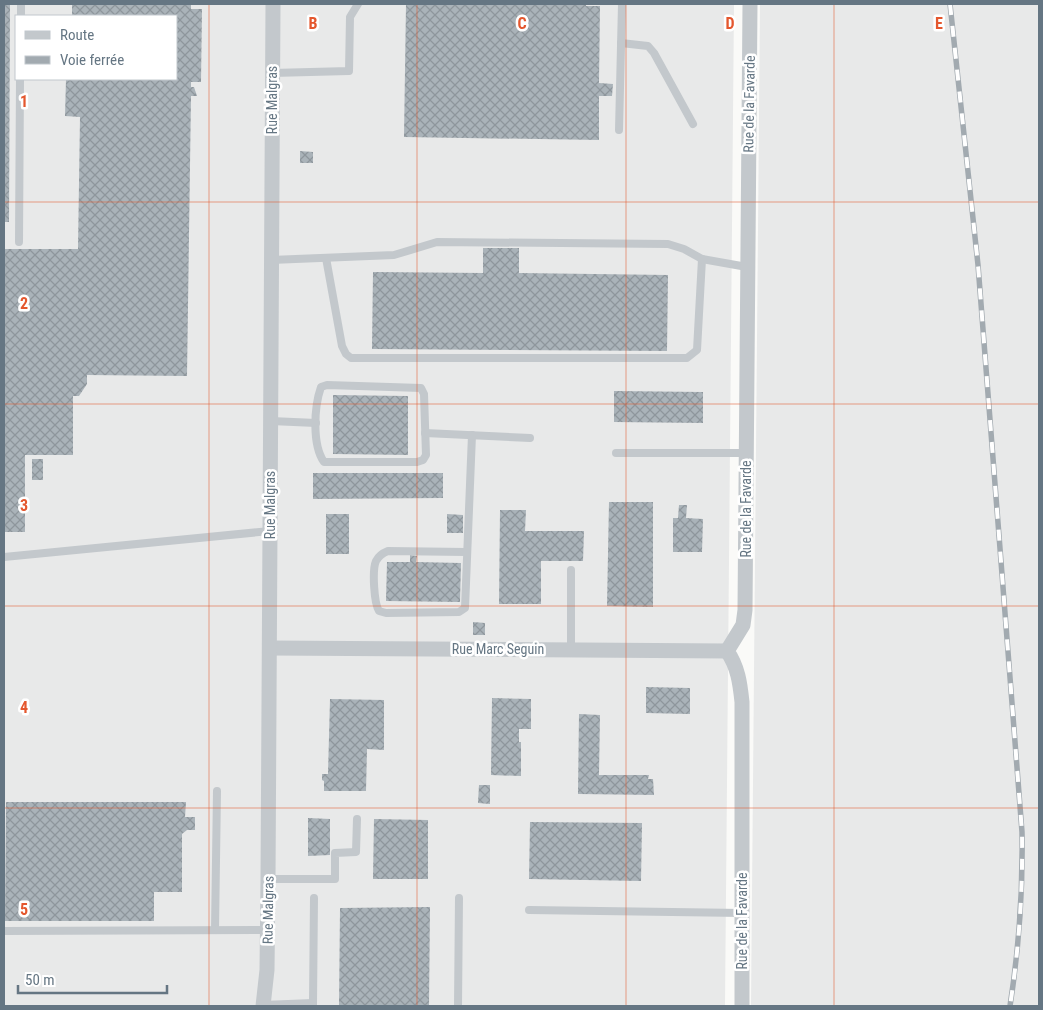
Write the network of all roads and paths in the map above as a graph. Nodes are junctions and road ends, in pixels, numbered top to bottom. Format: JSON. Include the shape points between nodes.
{"nodes":[{"id":1,"x":272,"y":4,"type":"edge"},
{"id":2,"x":358,"y":4,"type":"edge"},
{"id":3,"x":622,"y":4,"type":"edge"},
{"id":4,"x":750,"y":4,"type":"edge"},
{"id":5,"x":621,"y":43,"type":"junction"},
{"id":6,"x":272,"y":73,"type":"junction"},
{"id":7,"x":20,"y":80,"type":"edge"},
{"id":8,"x":692,"y":124,"type":"dead end"},
{"id":9,"x":619,"y":130,"type":"dead end"},
{"id":10,"x":19,"y":242,"type":"dead end"},
{"id":11,"x":326,"y":258,"type":"junction"},
{"id":12,"x":702,"y":259,"type":"junction"},
{"id":13,"x":271,"y":260,"type":"junction"},
{"id":14,"x":747,"y":267,"type":"junction"},
{"id":15,"x":271,"y":421,"type":"junction"},
{"id":16,"x":316,"y":422,"type":"junction"},
{"id":17,"x":425,"y":433,"type":"junction"},
{"id":18,"x":472,"y":435,"type":"junction"},
{"id":19,"x":530,"y":438,"type":"dead end"},
{"id":20,"x":616,"y":453,"type":"dead end"},
{"id":21,"x":746,"y":453,"type":"junction"},
{"id":22,"x":270,"y":532,"type":"junction"},
{"id":23,"x":466,"y":552,"type":"junction"},
{"id":24,"x":4,"y":557,"type":"edge"},
{"id":25,"x":571,"y":570,"type":"dead end"},
{"id":26,"x":270,"y":648,"type":"junction"},
{"id":27,"x":572,"y":650,"type":"junction"},
{"id":28,"x":727,"y":651,"type":"junction"},
{"id":29,"x":217,"y":791,"type":"dead end"},
{"id":30,"x":357,"y":820,"type":"dead end"},
{"id":31,"x":268,"y":879,"type":"junction"},
{"id":32,"x":314,"y":898,"type":"dead end"},
{"id":33,"x":459,"y":898,"type":"dead end"},
{"id":34,"x":530,"y":910,"type":"dead end"},
{"id":35,"x":743,"y":913,"type":"junction"},
{"id":36,"x":215,"y":930,"type":"junction"},
{"id":37,"x":268,"y":930,"type":"junction"},
{"id":38,"x":4,"y":931,"type":"edge"},
{"id":39,"x":313,"y":1005,"type":"edge"},
{"id":40,"x":263,"y":1006,"type":"edge"},
{"id":41,"x":458,"y":1006,"type":"edge"},
{"id":42,"x":742,"y":1006,"type":"edge"}],
"edges":[{"from":1,"to":6,"type":"street","name":"Rue Malgras"},
{"from":2,"to":6,"type":"lane","via":[[350,16],[349,71]]},
{"from":3,"to":5,"type":"lane"},
{"from":4,"to":14,"type":"street","name":"Rue de la Favarde"},
{"from":5,"to":8,"type":"lane","via":[[648,46]]},
{"from":5,"to":9,"type":"lane"},
{"from":6,"to":13,"type":"street","name":"Rue Malgras"},
{"from":7,"to":10,"type":"lane"},
{"from":11,"to":12,"type":"lane","via":[[394,255],[437,242],[668,244]]},
{"from":11,"to":12,"type":"lane","via":[[342,346],[351,358],[687,358],[697,350]]},
{"from":11,"to":13,"type":"lane"},
{"from":12,"to":14,"type":"lane"},
{"from":13,"to":15,"type":"street","name":"Rue Malgras"},
{"from":14,"to":21,"type":"street","name":"Rue de la Favarde"},
{"from":15,"to":16,"type":"lane"},
{"from":15,"to":22,"type":"street","name":"Rue Malgras"},
{"from":16,"to":17,"type":"lane","via":[[318,454],[324,462],[330,463],[417,462],[426,455]]},
{"from":16,"to":17,"type":"lane","via":[[321,387],[416,386],[424,394]]},
{"from":17,"to":18,"type":"lane"},
{"from":18,"to":19,"type":"lane"},
{"from":18,"to":23,"type":"lane"},
{"from":20,"to":21,"type":"lane"},
{"from":21,"to":28,"type":"street","name":"Rue de la Favarde","via":[[745,610],[743,625]]},
{"from":22,"to":24,"type":"lane"},
{"from":22,"to":26,"type":"street","name":"Rue Malgras"},
{"from":23,"to":23,"type":"lane","via":[[465,608],[462,611],[386,612],[379,611],[375,605],[375,562],[388,550]]},
{"from":25,"to":27,"type":"lane"},
{"from":26,"to":27,"type":"street","name":"Rue Marc Seguin"},
{"from":26,"to":31,"type":"street","name":"Rue Malgras"},
{"from":27,"to":28,"type":"street","name":"Rue Marc Seguin"},
{"from":28,"to":35,"type":"street","name":"Rue de la Favarde","via":[[740,679],[742,702]]},
{"from":29,"to":36,"type":"lane"},
{"from":30,"to":31,"type":"lane","via":[[356,852],[335,853],[335,879]]},
{"from":31,"to":37,"type":"street","name":"Rue Malgras"},
{"from":32,"to":39,"type":"lane"},
{"from":33,"to":41,"type":"lane"},
{"from":34,"to":35,"type":"lane"},
{"from":35,"to":42,"type":"street","name":"Rue de la Favarde"},
{"from":36,"to":37,"type":"lane"},
{"from":36,"to":38,"type":"lane"},
{"from":37,"to":40,"type":"street","name":"Rue Malgras"},
{"from":39,"to":40,"type":"lane"}]}
